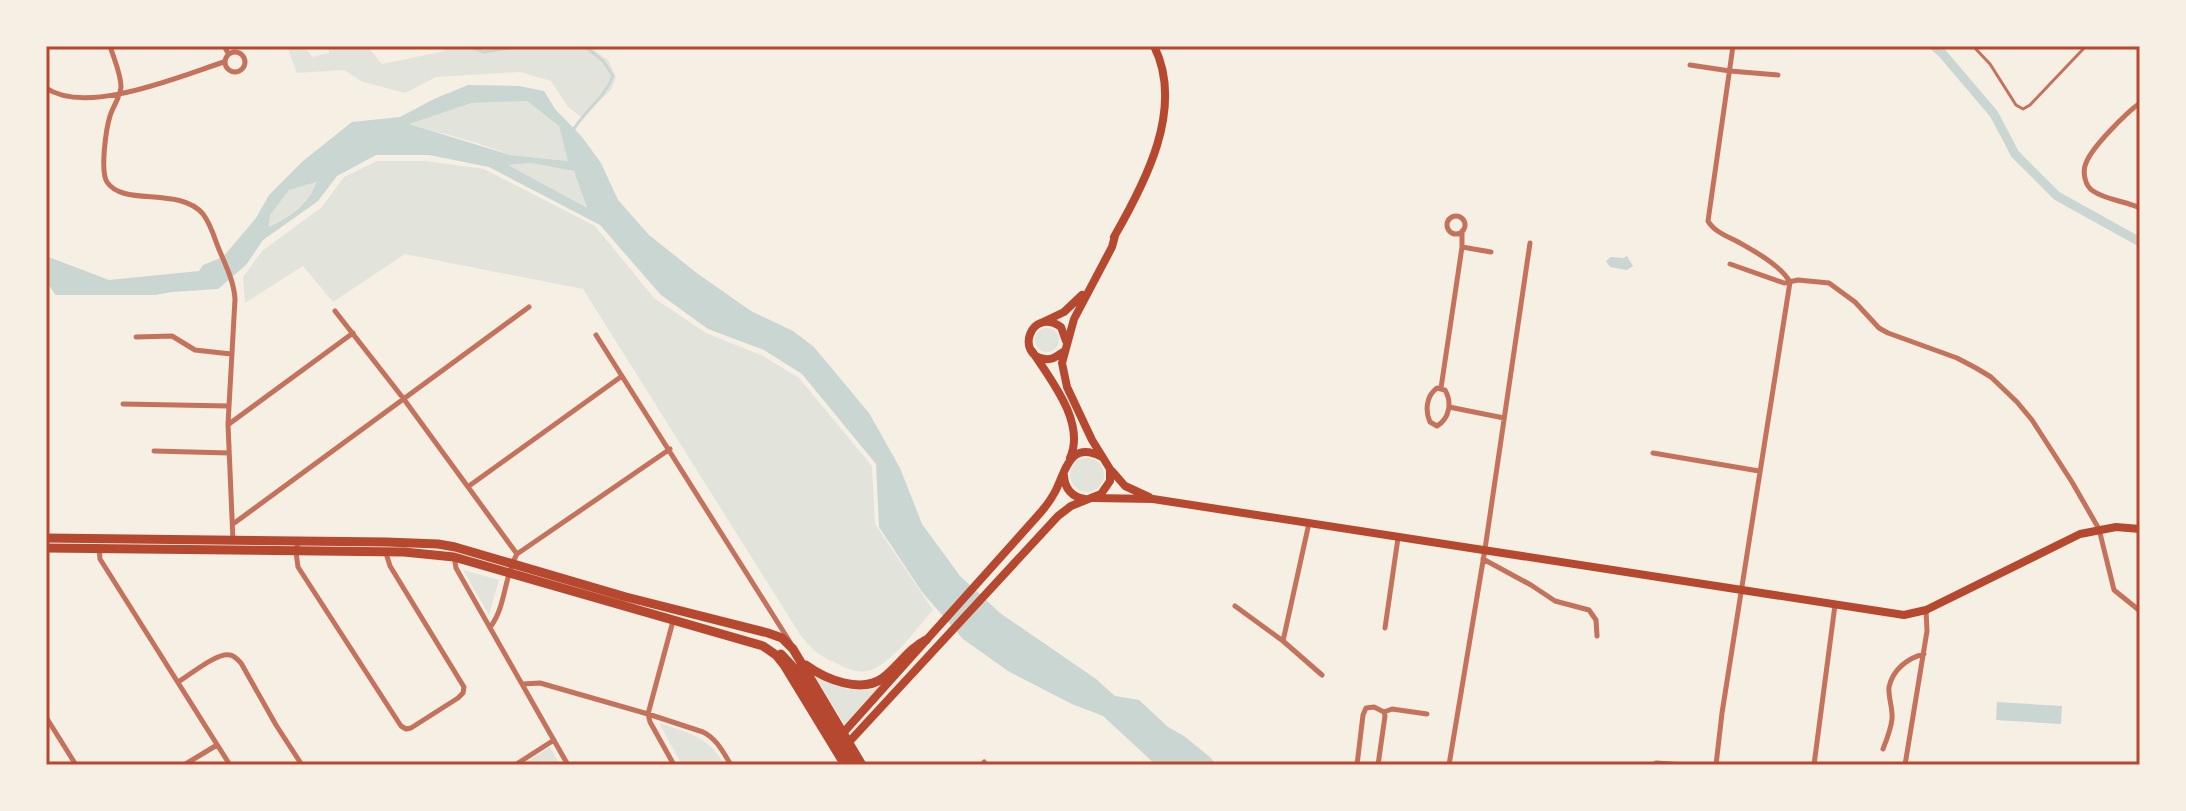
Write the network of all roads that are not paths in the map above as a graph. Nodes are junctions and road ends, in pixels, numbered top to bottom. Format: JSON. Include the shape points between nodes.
{"nodes":[{"id":1,"x":110,"y":46,"type":"edge"},
{"id":2,"x":224,"y":46,"type":"edge"},
{"id":3,"x":1152,"y":46,"type":"edge"},
{"id":4,"x":1733,"y":46,"type":"edge"},
{"id":5,"x":1973,"y":46,"type":"edge"},
{"id":6,"x":2086,"y":46,"type":"edge"},
{"id":7,"x":228,"y":53,"type":"junction"},
{"id":8,"x":224,"y":62,"type":"junction"},
{"id":9,"x":1690,"y":65,"type":"dead end"},
{"id":10,"x":1730,"y":71,"type":"junction"},
{"id":11,"x":1778,"y":75,"type":"dead end"},
{"id":12,"x":46,"y":88,"type":"edge"},
{"id":13,"x":119,"y":95,"type":"junction"},
{"id":14,"x":2140,"y":103,"type":"edge"},
{"id":15,"x":2140,"y":208,"type":"edge"},
{"id":16,"x":1462,"y":231,"type":"dead end"},
{"id":17,"x":1115,"y":236,"type":"junction"},
{"id":18,"x":1530,"y":243,"type":"dead end"},
{"id":19,"x":1462,"y":247,"type":"junction"},
{"id":20,"x":1491,"y":252,"type":"dead end"},
{"id":21,"x":1730,"y":264,"type":"dead end"},
{"id":22,"x":1790,"y":282,"type":"junction"},
{"id":23,"x":529,"y":307,"type":"dead end"},
{"id":24,"x":335,"y":311,"type":"dead end"},
{"id":25,"x":1041,"y":323,"type":"junction"},
{"id":26,"x":353,"y":333,"type":"junction"},
{"id":27,"x":596,"y":335,"type":"dead end"},
{"id":28,"x":136,"y":337,"type":"dead end"},
{"id":29,"x":1066,"y":345,"type":"junction"},
{"id":30,"x":1032,"y":351,"type":"junction"},
{"id":31,"x":231,"y":354,"type":"junction"},
{"id":32,"x":622,"y":376,"type":"junction"},
{"id":33,"x":1441,"y":388,"type":"junction"},
{"id":34,"x":403,"y":398,"type":"junction"},
{"id":35,"x":123,"y":404,"type":"dead end"},
{"id":36,"x":229,"y":406,"type":"junction"},
{"id":37,"x":1449,"y":407,"type":"junction"},
{"id":38,"x":1504,"y":418,"type":"junction"},
{"id":39,"x":228,"y":424,"type":"junction"},
{"id":40,"x":670,"y":449,"type":"junction"},
{"id":41,"x":154,"y":451,"type":"dead end"},
{"id":42,"x":229,"y":453,"type":"junction"},
{"id":43,"x":1653,"y":453,"type":"dead end"},
{"id":44,"x":1105,"y":462,"type":"junction"},
{"id":45,"x":1065,"y":468,"type":"junction"},
{"id":46,"x":1759,"y":471,"type":"junction"},
{"id":47,"x":469,"y":486,"type":"junction"},
{"id":48,"x":1092,"y":498,"type":"junction"},
{"id":49,"x":1153,"y":499,"type":"junction"},
{"id":50,"x":1309,"y":523,"type":"junction"},
{"id":51,"x":232,"y":525,"type":"junction"},
{"id":52,"x":2099,"y":529,"type":"junction"},
{"id":53,"x":2140,"y":529,"type":"edge"},
{"id":54,"x":1398,"y":537,"type":"junction"},
{"id":55,"x":46,"y":538,"type":"edge"},
{"id":56,"x":99,"y":544,"type":"junction"},
{"id":57,"x":233,"y":545,"type":"junction"},
{"id":58,"x":297,"y":547,"type":"junction"},
{"id":59,"x":386,"y":547,"type":"junction"},
{"id":60,"x":46,"y":548,"type":"edge"},
{"id":61,"x":1485,"y":549,"type":"junction"},
{"id":62,"x":454,"y":552,"type":"junction"},
{"id":63,"x":517,"y":554,"type":"junction"},
{"id":64,"x":1483,"y":559,"type":"junction"},
{"id":65,"x":510,"y":569,"type":"junction"},
{"id":66,"x":1742,"y":589,"type":"junction"},
{"id":67,"x":1835,"y":604,"type":"junction"},
{"id":68,"x":1235,"y":606,"type":"dead end"},
{"id":69,"x":1926,"y":610,"type":"junction"},
{"id":70,"x":2140,"y":611,"type":"edge"},
{"id":71,"x":773,"y":614,"type":"junction"},
{"id":72,"x":673,"y":621,"type":"junction"},
{"id":73,"x":491,"y":626,"type":"junction"},
{"id":74,"x":1385,"y":628,"type":"dead end"},
{"id":75,"x":768,"y":633,"type":"junction"},
{"id":76,"x":1597,"y":636,"type":"dead end"},
{"id":77,"x":929,"y":637,"type":"junction"},
{"id":78,"x":1283,"y":641,"type":"junction"},
{"id":79,"x":772,"y":652,"type":"junction"},
{"id":80,"x":1924,"y":654,"type":"junction"},
{"id":81,"x":798,"y":657,"type":"junction"},
{"id":82,"x":1322,"y":675,"type":"dead end"},
{"id":83,"x":178,"y":682,"type":"junction"},
{"id":84,"x":523,"y":684,"type":"junction"},
{"id":85,"x":1384,"y":712,"type":"junction"},
{"id":86,"x":648,"y":714,"type":"junction"},
{"id":87,"x":1427,"y":714,"type":"dead end"},
{"id":88,"x":46,"y":717,"type":"edge"},
{"id":89,"x":844,"y":739,"type":"junction"},
{"id":90,"x":554,"y":740,"type":"junction"},
{"id":91,"x":217,"y":745,"type":"junction"},
{"id":92,"x":1883,"y":749,"type":"dead end"},
{"id":93,"x":1656,"y":763,"type":"dead end"},
{"id":94,"x":76,"y":765,"type":"edge"},
{"id":95,"x":184,"y":765,"type":"edge"},
{"id":96,"x":230,"y":765,"type":"edge"},
{"id":97,"x":302,"y":765,"type":"edge"},
{"id":98,"x":515,"y":765,"type":"edge"},
{"id":99,"x":568,"y":765,"type":"edge"},
{"id":100,"x":674,"y":765,"type":"edge"},
{"id":101,"x":731,"y":765,"type":"edge"},
{"id":102,"x":845,"y":765,"type":"edge"},
{"id":103,"x":852,"y":765,"type":"edge"},
{"id":104,"x":862,"y":765,"type":"edge"},
{"id":105,"x":1357,"y":765,"type":"edge"},
{"id":106,"x":1378,"y":765,"type":"edge"},
{"id":107,"x":1449,"y":765,"type":"edge"},
{"id":108,"x":1685,"y":765,"type":"edge"},
{"id":109,"x":1716,"y":765,"type":"edge"},
{"id":110,"x":1814,"y":765,"type":"edge"},
{"id":111,"x":1905,"y":765,"type":"edge"}],
"edges":[{"from":1,"to":13,"type":"street","via":[[121,83]]},
{"from":2,"to":7,"type":"street"},
{"from":3,"to":17,"type":"main road","via":[[1165,77],[1158,142]]},
{"from":4,"to":10,"type":"street"},
{"from":5,"to":6,"type":"lane","via":[[2023,109]]},
{"from":7,"to":8,"type":"street"},
{"from":7,"to":8,"type":"street","via":[[241,53],[244,66],[233,72]]},
{"from":8,"to":13,"type":"street"},
{"from":9,"to":10,"type":"street"},
{"from":10,"to":11,"type":"street"},
{"from":10,"to":22,"type":"street","via":[[1708,221]]},
{"from":12,"to":13,"type":"street","via":[[55,94],[96,98]]},
{"from":13,"to":31,"type":"street","via":[[108,127],[107,182],[121,193],[183,201],[208,223],[234,287]]},
{"from":14,"to":15,"type":"street","via":[[2093,151],[2084,170],[2092,191]]},
{"from":16,"to":19,"type":"street"},
{"from":17,"to":25,"type":"main road","via":[[1077,302]]},
{"from":17,"to":29,"type":"main road"},
{"from":18,"to":38,"type":"street"},
{"from":19,"to":20,"type":"street"},
{"from":19,"to":33,"type":"street"},
{"from":21,"to":22,"type":"street"},
{"from":22,"to":46,"type":"street"},
{"from":22,"to":52,"type":"street","via":[[1829,283],[1879,328],[1991,377],[2032,420]]},
{"from":23,"to":34,"type":"street"},
{"from":24,"to":26,"type":"street"},
{"from":25,"to":29,"type":"main road","via":[[1057,324]]},
{"from":25,"to":30,"type":"main road","via":[[1029,335]]},
{"from":26,"to":34,"type":"street"},
{"from":26,"to":39,"type":"street"},
{"from":27,"to":32,"type":"street"},
{"from":28,"to":31,"type":"street","via":[[172,336],[195,350]]},
{"from":29,"to":30,"type":"main road","via":[[1052,359]]},
{"from":29,"to":44,"type":"main road","via":[[1065,382]]},
{"from":30,"to":45,"type":"main road","via":[[1074,426],[1075,446]]},
{"from":31,"to":36,"type":"street"},
{"from":32,"to":40,"type":"street"},
{"from":32,"to":47,"type":"street"},
{"from":33,"to":37,"type":"street","via":[[1448,393]]},
{"from":33,"to":37,"type":"street","via":[[1430,396],[1430,422],[1442,424]]},
{"from":34,"to":47,"type":"street"},
{"from":34,"to":51,"type":"street"},
{"from":35,"to":36,"type":"street"},
{"from":36,"to":39,"type":"street"},
{"from":37,"to":38,"type":"street"},
{"from":38,"to":61,"type":"street"},
{"from":39,"to":42,"type":"street"},
{"from":40,"to":63,"type":"street"},
{"from":40,"to":71,"type":"street"},
{"from":41,"to":42,"type":"street"},
{"from":42,"to":51,"type":"street"},
{"from":43,"to":46,"type":"street"},
{"from":44,"to":45,"type":"main road","via":[[1084,452]]},
{"from":44,"to":48,"type":"main road","via":[[1109,485]]},
{"from":44,"to":49,"type":"main road","via":[[1122,484]]},
{"from":45,"to":48,"type":"main road","via":[[1065,484],[1072,493]]},
{"from":45,"to":77,"type":"main road","via":[[1047,506]]},
{"from":46,"to":66,"type":"street"},
{"from":47,"to":63,"type":"street"},
{"from":48,"to":49,"type":"main road"},
{"from":48,"to":89,"type":"main road","via":[[1062,512]]},
{"from":49,"to":50,"type":"main road"},
{"from":50,"to":54,"type":"main road"},
{"from":50,"to":78,"type":"street"},
{"from":51,"to":57,"type":"street"},
{"from":52,"to":53,"type":"main road"},
{"from":52,"to":69,"type":"main road","via":[[2059,543]]},
{"from":52,"to":70,"type":"street","via":[[2114,590]]},
{"from":54,"to":61,"type":"main road"},
{"from":54,"to":74,"type":"street"},
{"from":55,"to":56,"type":"main road"},
{"from":56,"to":57,"type":"main road"},
{"from":56,"to":60,"type":"main road"},
{"from":56,"to":83,"type":"street","via":[[100,559]]},
{"from":57,"to":58,"type":"main road"},
{"from":58,"to":59,"type":"main road"},
{"from":58,"to":59,"type":"street","via":[[298,567],[406,729],[458,698],[463,683],[390,566]]},
{"from":59,"to":62,"type":"main road","via":[[438,544]]},
{"from":61,"to":64,"type":"street"},
{"from":61,"to":66,"type":"main road"},
{"from":62,"to":65,"type":"main road"},
{"from":62,"to":73,"type":"street","via":[[456,568]]},
{"from":63,"to":65,"type":"street"},
{"from":64,"to":76,"type":"street","via":[[1555,601],[1589,610]]},
{"from":64,"to":107,"type":"street"},
{"from":65,"to":72,"type":"main road"},
{"from":65,"to":73,"type":"street"},
{"from":65,"to":75,"type":"main road"},
{"from":66,"to":67,"type":"main road"},
{"from":66,"to":109,"type":"street"},
{"from":67,"to":69,"type":"main road","via":[[1896,614]]},
{"from":67,"to":110,"type":"street"},
{"from":68,"to":78,"type":"street"},
{"from":69,"to":80,"type":"street"},
{"from":71,"to":75,"type":"street"},
{"from":71,"to":81,"type":"street"},
{"from":72,"to":79,"type":"main road"},
{"from":72,"to":86,"type":"street"},
{"from":73,"to":84,"type":"street"},
{"from":75,"to":81,"type":"main road","via":[[787,642]]},
{"from":77,"to":81,"type":"main road","via":[[871,684],[831,678]]},
{"from":77,"to":89,"type":"main road"},
{"from":78,"to":82,"type":"street"},
{"from":79,"to":89,"type":"main road","via":[[791,663]]},
{"from":79,"to":102,"type":"main road"},
{"from":80,"to":92,"type":"street","via":[[1906,661],[1891,683],[1893,716]]},
{"from":80,"to":111,"type":"street"},
{"from":81,"to":89,"type":"main road"},
{"from":83,"to":91,"type":"street"},
{"from":83,"to":97,"type":"street","via":[[221,655],[236,658]]},
{"from":84,"to":86,"type":"street","via":[[540,683]]},
{"from":84,"to":90,"type":"street"},
{"from":85,"to":87,"type":"street"},
{"from":85,"to":105,"type":"street","via":[[1366,708]]},
{"from":85,"to":106,"type":"street"},
{"from":86,"to":100,"type":"street"},
{"from":86,"to":101,"type":"street","via":[[711,736]]},
{"from":88,"to":94,"type":"street"},
{"from":89,"to":103,"type":"main road"},
{"from":89,"to":104,"type":"main road"},
{"from":90,"to":98,"type":"street"},
{"from":90,"to":99,"type":"street"},
{"from":91,"to":95,"type":"street"},
{"from":91,"to":96,"type":"street"},
{"from":93,"to":108,"type":"street"}]}
